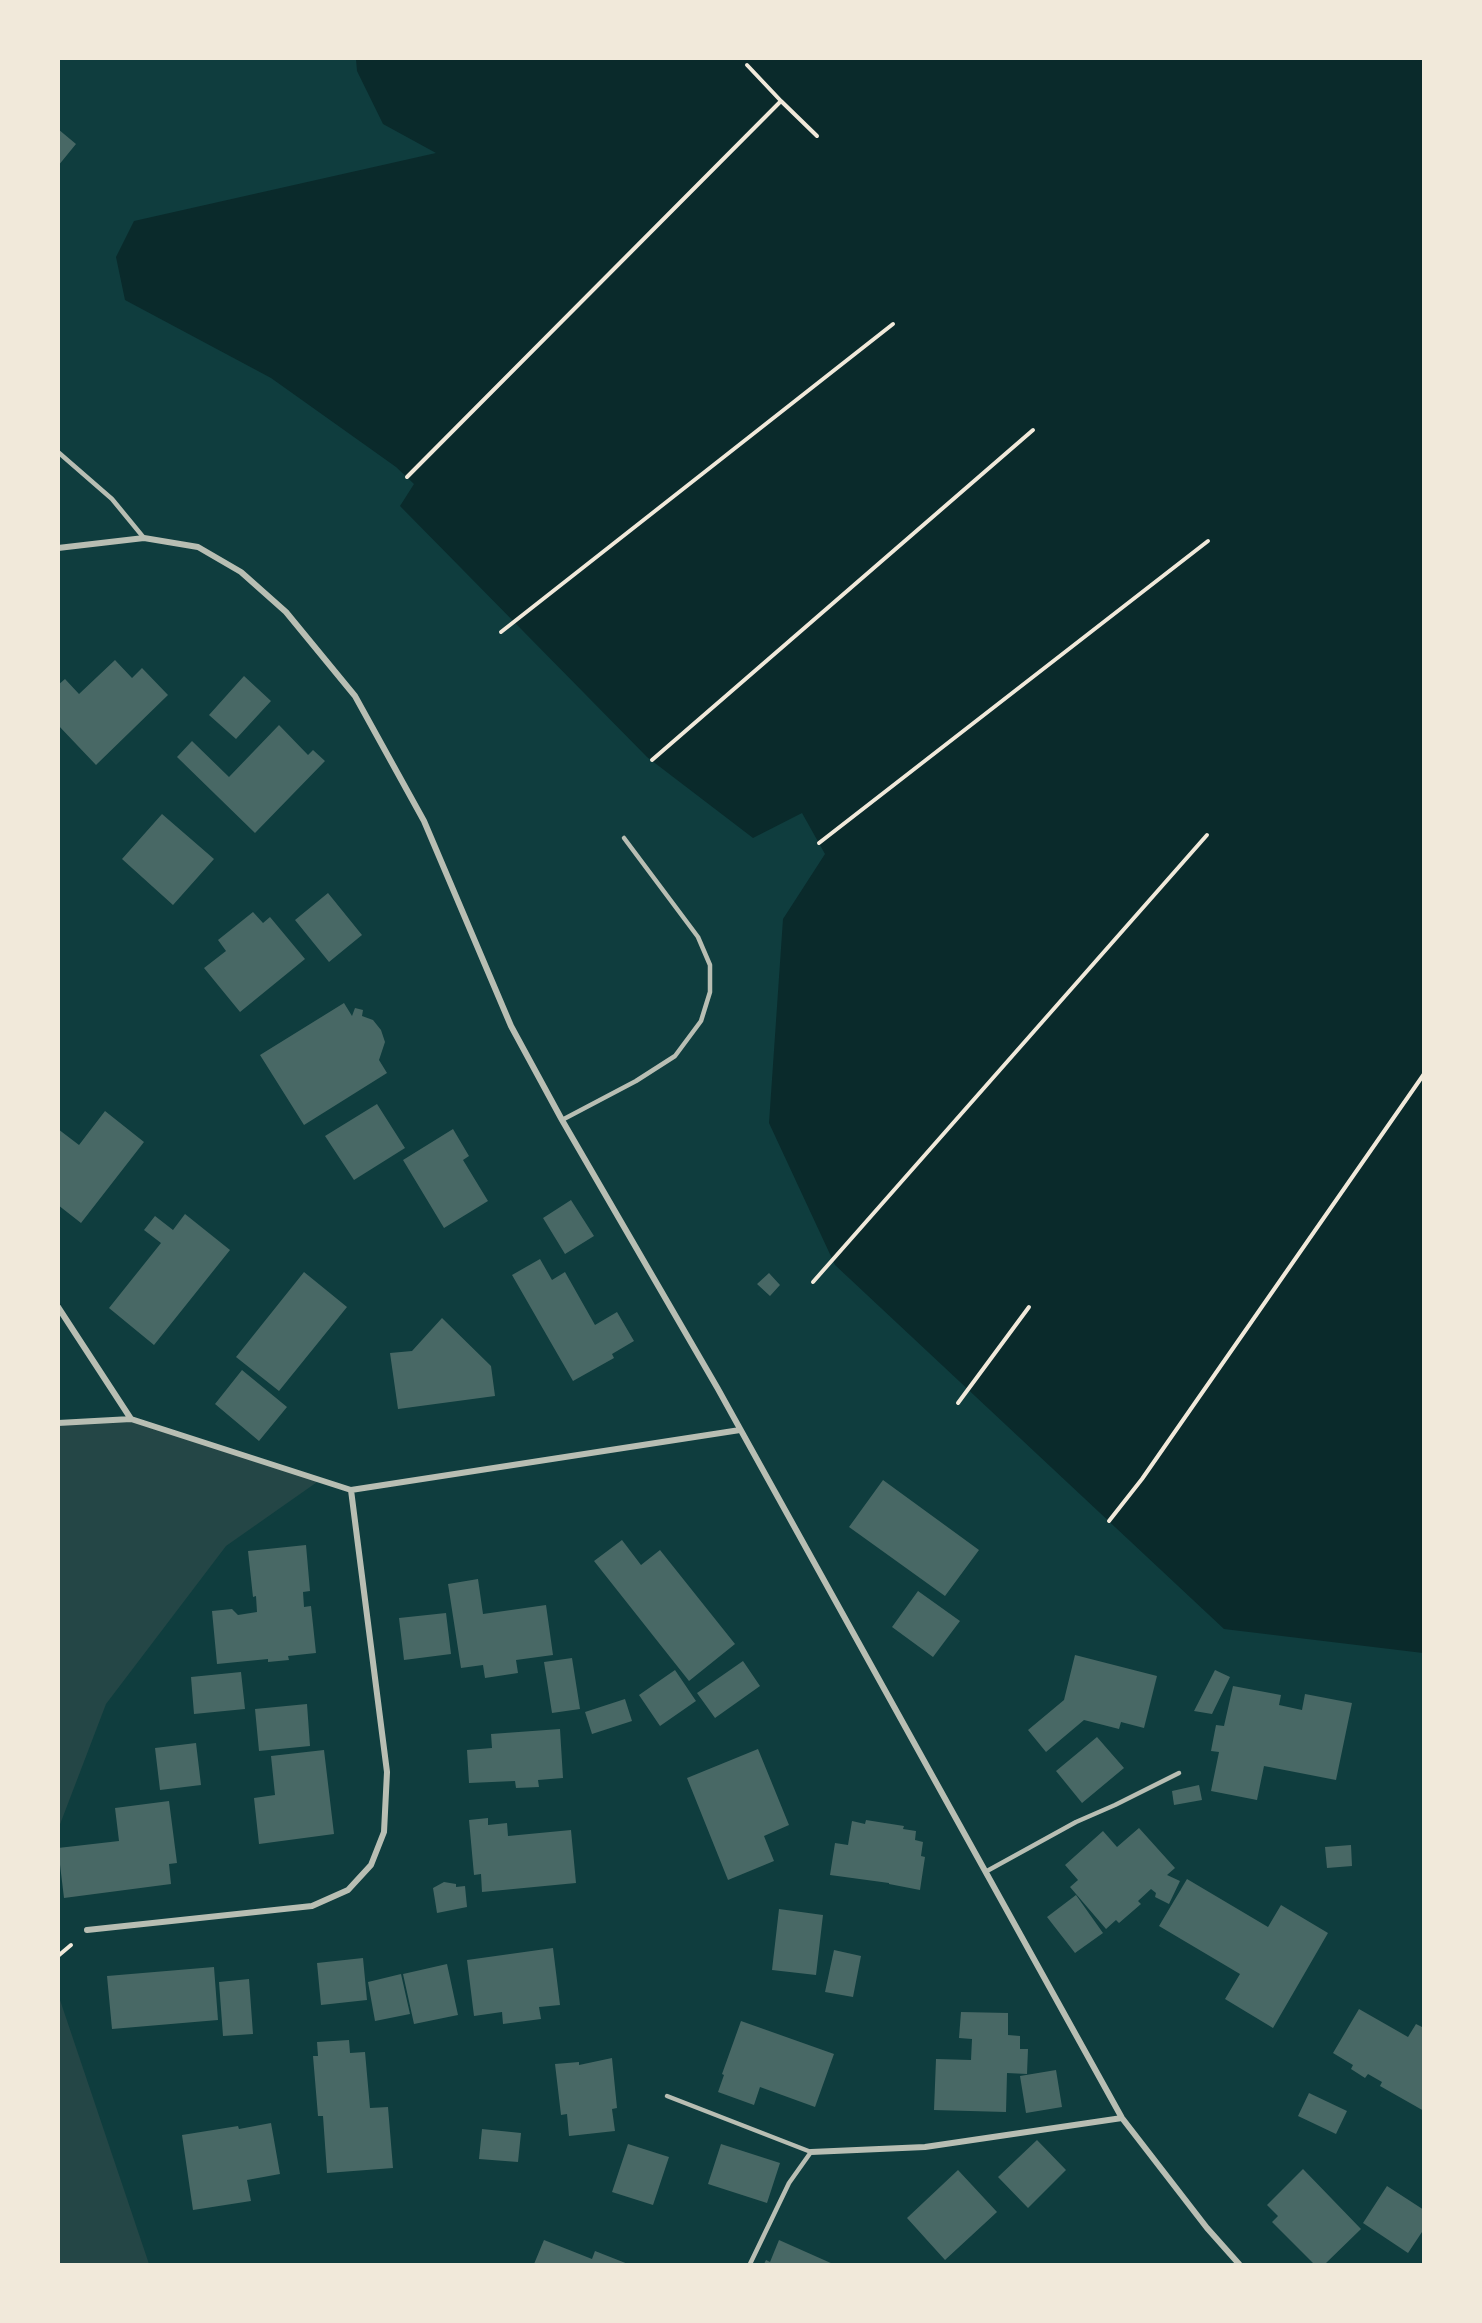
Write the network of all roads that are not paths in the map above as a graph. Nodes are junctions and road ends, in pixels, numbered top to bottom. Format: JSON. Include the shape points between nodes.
{"nodes":[{"id":1,"x":58,"y":452,"type":"edge"},
{"id":2,"x":144,"y":538,"type":"junction"},
{"id":3,"x":58,"y":548,"type":"edge"},
{"id":4,"x":624,"y":838,"type":"dead end"},
{"id":5,"x":562,"y":1120,"type":"junction"},
{"id":6,"x":58,"y":1307,"type":"edge"},
{"id":7,"x":131,"y":1419,"type":"junction"},
{"id":8,"x":58,"y":1423,"type":"edge"},
{"id":9,"x":740,"y":1430,"type":"junction"},
{"id":10,"x":351,"y":1490,"type":"junction"},
{"id":11,"x":1179,"y":1773,"type":"dead end"},
{"id":12,"x":987,"y":1871,"type":"junction"},
{"id":13,"x":87,"y":1930,"type":"dead end"},
{"id":14,"x":667,"y":2096,"type":"dead end"},
{"id":15,"x":1122,"y":2118,"type":"junction"},
{"id":16,"x":811,"y":2152,"type":"junction"},
{"id":17,"x":750,"y":2265,"type":"edge"},
{"id":18,"x":1239,"y":2265,"type":"edge"}],
"edges":[{"from":1,"to":2,"type":"lane","via":[[112,499]]},
{"from":2,"to":3,"type":"street"},
{"from":2,"to":5,"type":"street","via":[[198,547],[241,572],[286,612],[356,696],[424,821],[511,1026]]},
{"from":4,"to":5,"type":"lane","via":[[698,937],[710,964],[710,992],[701,1021],[675,1056]]},
{"from":5,"to":9,"type":"street"},
{"from":6,"to":7,"type":"street"},
{"from":7,"to":8,"type":"street"},
{"from":7,"to":10,"type":"street"},
{"from":9,"to":10,"type":"street"},
{"from":9,"to":12,"type":"street"},
{"from":10,"to":13,"type":"street","via":[[387,1772],[384,1832],[371,1865],[348,1890],[312,1906]]},
{"from":11,"to":12,"type":"lane","via":[[1076,1822]]},
{"from":12,"to":15,"type":"street"},
{"from":14,"to":16,"type":"lane"},
{"from":15,"to":16,"type":"street","via":[[925,2147]]},
{"from":15,"to":18,"type":"street"},
{"from":16,"to":17,"type":"lane","via":[[789,2183]]}]}
